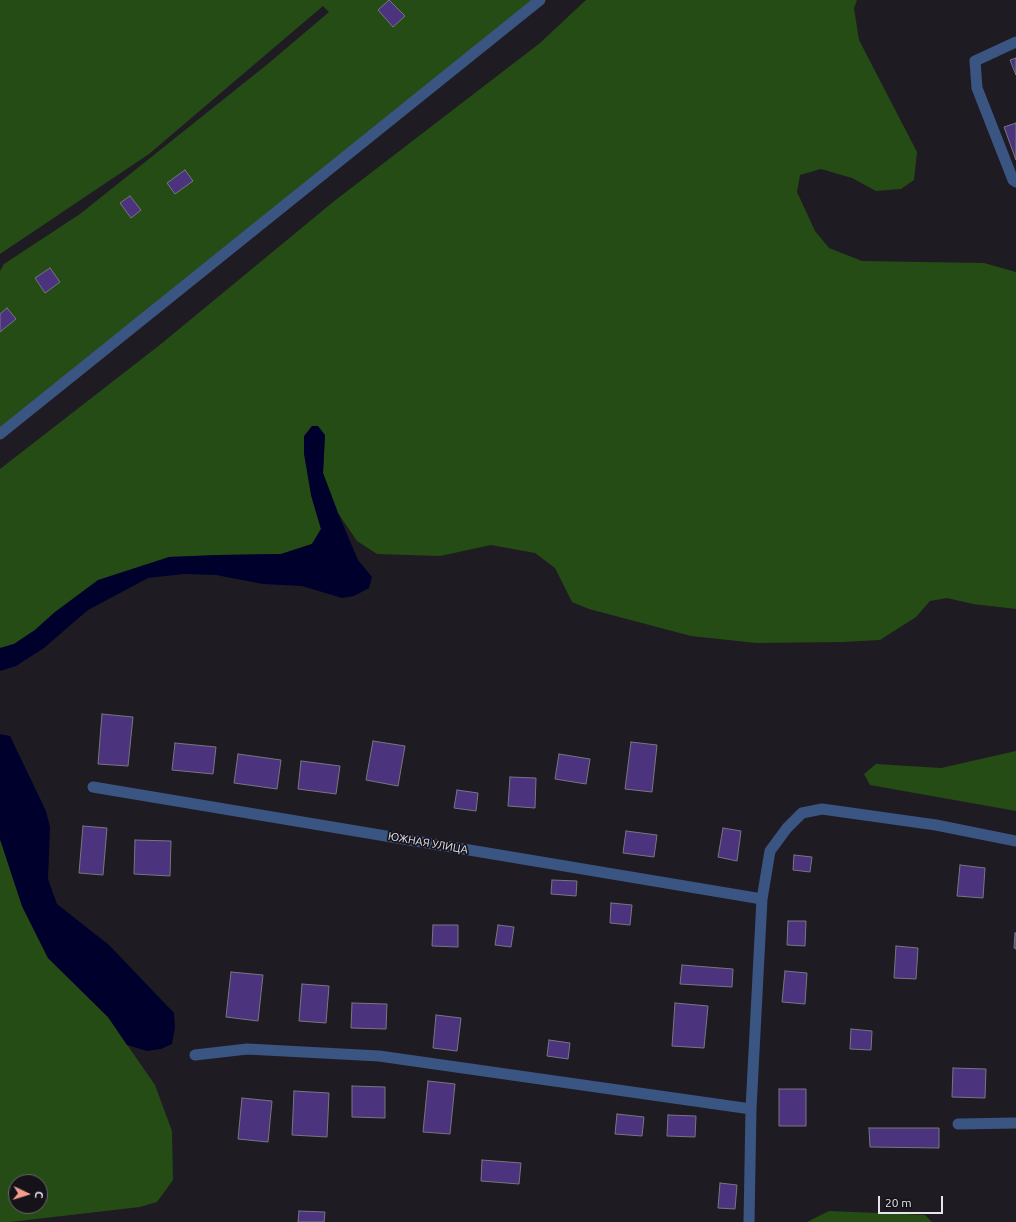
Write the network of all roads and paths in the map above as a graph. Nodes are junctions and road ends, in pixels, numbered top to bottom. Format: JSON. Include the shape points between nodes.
{"nodes":[{"id":1,"x":540,"y":0,"type":"edge"},
{"id":2,"x":1016,"y":42,"type":"edge"},
{"id":3,"x":1016,"y":182,"type":"edge"},
{"id":4,"x":0,"y":434,"type":"edge"},
{"id":5,"x":93,"y":787,"type":"dead end"},
{"id":6,"x":1016,"y":841,"type":"edge"},
{"id":7,"x":762,"y":899,"type":"junction"},
{"id":8,"x":195,"y":1055,"type":"dead end"},
{"id":9,"x":751,"y":1109,"type":"junction"},
{"id":10,"x":1016,"y":1123,"type":"edge"},
{"id":11,"x":958,"y":1124,"type":"dead end"},
{"id":12,"x":749,"y":1222,"type":"edge"}],
"edges":[{"from":1,"to":4,"type":"street"},
{"from":2,"to":3,"type":"street","via":[[975,61],[977,88],[1012,180]]},
{"from":5,"to":7,"type":"street","name":"ЮЖНАЯ УЛИЦА"},
{"from":6,"to":7,"type":"street","via":[[936,825],[822,809],[802,813],[770,851]]},
{"from":7,"to":9,"type":"street"},
{"from":8,"to":9,"type":"street","via":[[247,1049],[379,1056]]},
{"from":9,"to":12,"type":"street"},
{"from":10,"to":11,"type":"street"}]}
